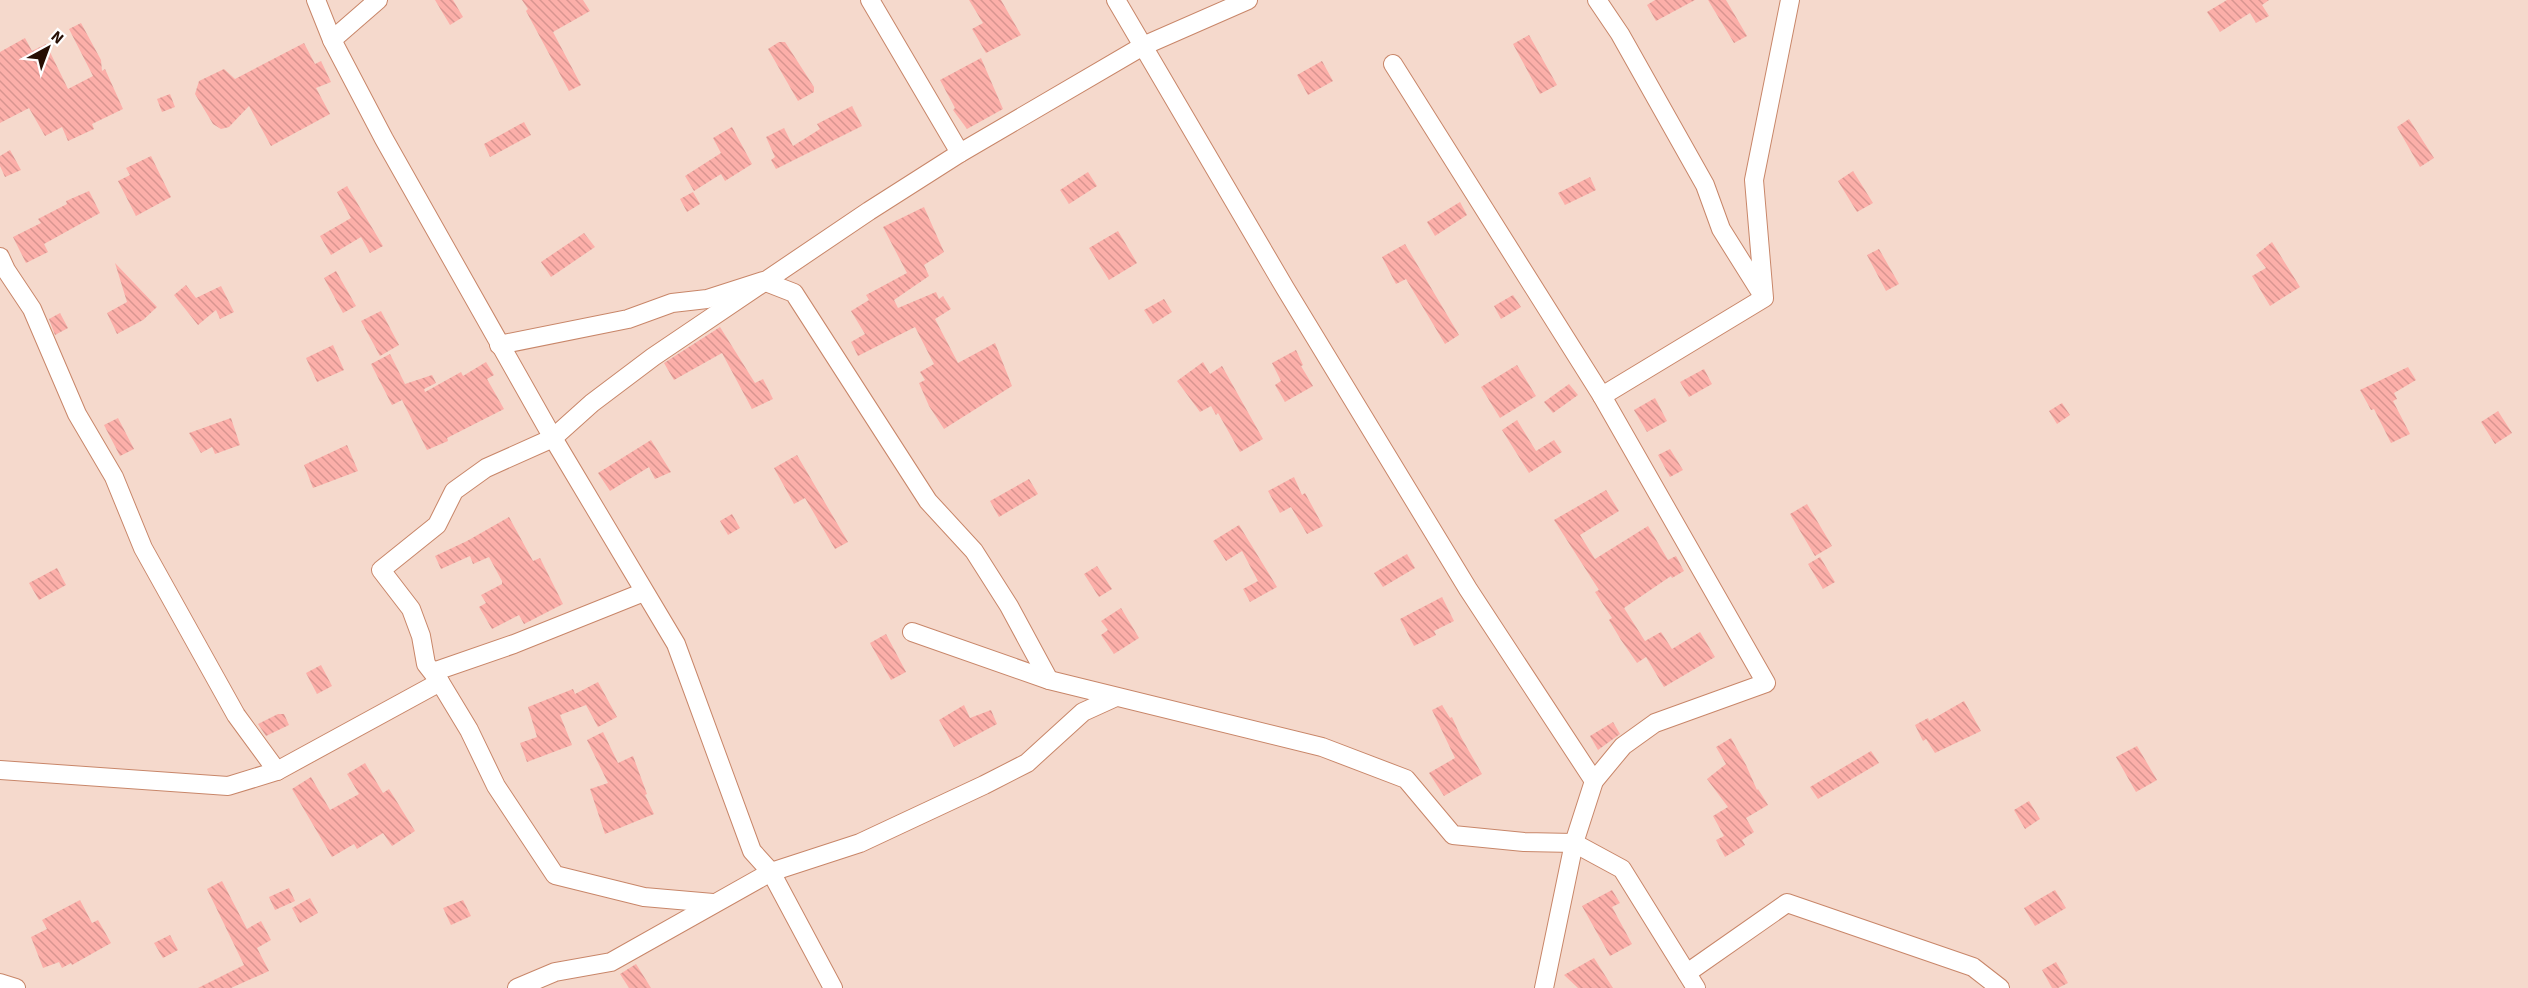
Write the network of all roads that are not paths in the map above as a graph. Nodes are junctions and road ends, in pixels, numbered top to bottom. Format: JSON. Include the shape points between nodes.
{"nodes":[{"id":1,"x":316,"y":0,"type":"edge"},
{"id":2,"x":378,"y":0,"type":"edge"},
{"id":3,"x":870,"y":0,"type":"edge"},
{"id":4,"x":1116,"y":0,"type":"edge"},
{"id":5,"x":1248,"y":0,"type":"edge"},
{"id":6,"x":1597,"y":0,"type":"edge"},
{"id":7,"x":1790,"y":0,"type":"edge"},
{"id":8,"x":332,"y":40,"type":"junction"},
{"id":9,"x":1143,"y":46,"type":"junction"},
{"id":10,"x":1393,"y":64,"type":"dead end"},
{"id":11,"x":960,"y":153,"type":"junction"},
{"id":12,"x":0,"y":257,"type":"edge"},
{"id":13,"x":763,"y":281,"type":"junction"},
{"id":14,"x":1764,"y":298,"type":"junction"},
{"id":15,"x":499,"y":345,"type":"junction"},
{"id":16,"x":1602,"y":396,"type":"junction"},
{"id":17,"x":553,"y":438,"type":"junction"},
{"id":18,"x":644,"y":592,"type":"junction"},
{"id":19,"x":912,"y":632,"type":"dead end"},
{"id":20,"x":436,"y":677,"type":"junction"},
{"id":21,"x":1049,"y":680,"type":"junction"},
{"id":22,"x":1116,"y":697,"type":"junction"},
{"id":23,"x":0,"y":770,"type":"edge"},
{"id":24,"x":278,"y":771,"type":"junction"},
{"id":25,"x":1594,"y":781,"type":"junction"},
{"id":26,"x":1574,"y":843,"type":"junction"},
{"id":27,"x":771,"y":872,"type":"junction"},
{"id":28,"x":714,"y":903,"type":"junction"},
{"id":29,"x":1692,"y":981,"type":"edge"},
{"id":30,"x":0,"y":983,"type":"edge"},
{"id":31,"x":16,"y":988,"type":"edge"},
{"id":32,"x":517,"y":988,"type":"edge"},
{"id":33,"x":832,"y":988,"type":"edge"},
{"id":34,"x":1544,"y":988,"type":"edge"},
{"id":35,"x":2000,"y":988,"type":"edge"}],
"edges":[{"from":1,"to":8,"type":"street"},
{"from":2,"to":8,"type":"street"},
{"from":3,"to":11,"type":"street"},
{"from":4,"to":9,"type":"street"},
{"from":5,"to":9,"type":"street"},
{"from":6,"to":14,"type":"street","via":[[1706,184],[1721,229]]},
{"from":7,"to":14,"type":"street","via":[[1754,180]]},
{"from":8,"to":15,"type":"street"},
{"from":9,"to":11,"type":"street"},
{"from":9,"to":25,"type":"street","via":[[1468,589]]},
{"from":10,"to":16,"type":"street"},
{"from":11,"to":13,"type":"street"},
{"from":12,"to":24,"type":"street","via":[[32,309],[77,414],[114,477],[143,548],[236,715]]},
{"from":13,"to":15,"type":"street","via":[[707,299],[672,303],[628,319]]},
{"from":13,"to":17,"type":"street","via":[[636,370]]},
{"from":13,"to":21,"type":"street","via":[[794,293],[928,501],[974,551]]},
{"from":14,"to":16,"type":"street"},
{"from":15,"to":17,"type":"street"},
{"from":16,"to":25,"type":"street","via":[[1766,683],[1654,723],[1623,746]]},
{"from":17,"to":18,"type":"street"},
{"from":17,"to":20,"type":"street","via":[[486,468],[454,492],[437,525],[381,570],[411,609],[426,664]]},
{"from":18,"to":20,"type":"street"},
{"from":18,"to":27,"type":"street","via":[[676,644],[752,851]]},
{"from":19,"to":21,"type":"street"},
{"from":20,"to":24,"type":"street"},
{"from":20,"to":28,"type":"street","via":[[469,730],[496,786],[555,875],[644,897]]},
{"from":21,"to":22,"type":"street"},
{"from":22,"to":26,"type":"street","via":[[1322,747],[1406,779],[1453,834]]},
{"from":22,"to":27,"type":"street","via":[[1083,712],[1027,763],[993,781],[861,843]]},
{"from":23,"to":24,"type":"street","via":[[228,786]]},
{"from":25,"to":26,"type":"street"},
{"from":26,"to":29,"type":"street","via":[[1622,869]]},
{"from":26,"to":34,"type":"street"},
{"from":27,"to":28,"type":"street"},
{"from":27,"to":33,"type":"street"},
{"from":28,"to":32,"type":"street","via":[[611,963],[555,972]]},
{"from":29,"to":35,"type":"street","via":[[1787,903],[1973,967]]},
{"from":30,"to":31,"type":"street"}]}
